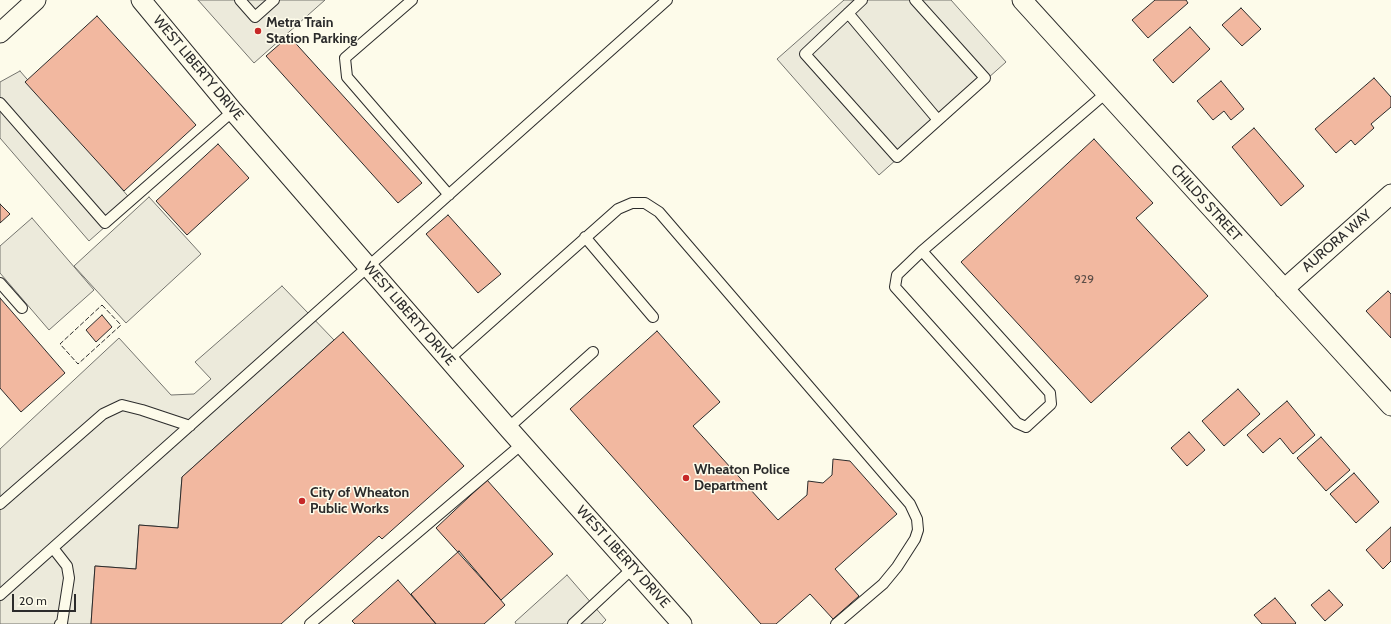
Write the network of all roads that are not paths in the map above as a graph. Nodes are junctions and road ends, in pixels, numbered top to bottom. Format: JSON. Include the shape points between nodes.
{"nodes":[{"id":1,"x":36,"y":0,"type":"edge"},
{"id":2,"x":141,"y":0,"type":"edge"},
{"id":3,"x":240,"y":0,"type":"edge"},
{"id":4,"x":274,"y":0,"type":"edge"},
{"id":5,"x":412,"y":0,"type":"edge"},
{"id":6,"x":667,"y":0,"type":"edge"},
{"id":7,"x":862,"y":0,"type":"edge"},
{"id":8,"x":914,"y":0,"type":"edge"},
{"id":9,"x":1022,"y":0,"type":"edge"},
{"id":10,"x":848,"y":13,"type":"junction"},
{"id":11,"x":0,"y":33,"type":"edge"},
{"id":12,"x":1106,"y":92,"type":"junction"},
{"id":13,"x":0,"y":103,"type":"edge"},
{"id":14,"x":233,"y":110,"type":"junction"},
{"id":15,"x":938,"y":120,"type":"junction"},
{"id":16,"x":1391,"y":194,"type":"edge"},
{"id":17,"x":449,"y":195,"type":"junction"},
{"id":18,"x":586,"y":238,"type":"junction"},
{"id":19,"x":922,"y":251,"type":"junction"},
{"id":20,"x":369,"y":267,"type":"junction"},
{"id":21,"x":0,"y":283,"type":"edge"},
{"id":22,"x":1284,"y":289,"type":"junction"},
{"id":23,"x":22,"y":308,"type":"dead end"},
{"id":24,"x":653,"y":317,"type":"dead end"},
{"id":25,"x":593,"y":352,"type":"dead end"},
{"id":26,"x":449,"y":359,"type":"junction"},
{"id":27,"x":1391,"y":406,"type":"edge"},
{"id":28,"x":190,"y":426,"type":"junction"},
{"id":29,"x":508,"y":428,"type":"junction"},
{"id":30,"x":522,"y":444,"type":"junction"},
{"id":31,"x":0,"y":504,"type":"edge"},
{"id":32,"x":53,"y":548,"type":"junction"},
{"id":33,"x":633,"y":568,"type":"junction"},
{"id":34,"x":0,"y":595,"type":"edge"},
{"id":35,"x":60,"y":624,"type":"edge"},
{"id":36,"x":310,"y":624,"type":"edge"},
{"id":37,"x":573,"y":624,"type":"edge"},
{"id":38,"x":682,"y":624,"type":"edge"},
{"id":39,"x":836,"y":624,"type":"edge"}],
"edges":[{"from":1,"to":11,"type":"street"},
{"from":2,"to":14,"type":"street","name":"WEST LIBERTY DRIVE"},
{"from":3,"to":4,"type":"lane","via":[[255,17]]},
{"from":5,"to":17,"type":"lane","via":[[345,58],[347,77]]},
{"from":6,"to":17,"type":"lane"},
{"from":7,"to":10,"type":"lane"},
{"from":8,"to":15,"type":"lane","via":[[985,78]]},
{"from":9,"to":12,"type":"street","name":"CHILDS STREET"},
{"from":10,"to":15,"type":"lane"},
{"from":10,"to":15,"type":"lane","via":[[805,54],[897,156]]},
{"from":12,"to":19,"type":"lane"},
{"from":12,"to":22,"type":"street","name":"CHILDS STREET"},
{"from":13,"to":14,"type":"lane","via":[[105,223]]},
{"from":14,"to":20,"type":"street","name":"WEST LIBERTY DRIVE"},
{"from":16,"to":22,"type":"street","name":"AURORA WAY"},
{"from":17,"to":20,"type":"lane"},
{"from":18,"to":24,"type":"lane"},
{"from":18,"to":26,"type":"lane"},
{"from":18,"to":39,"type":"lane","via":[[618,209],[632,203],[645,203],[659,212],[910,504],[917,519],[918,530],[909,550],[883,584]]},
{"from":19,"to":19,"type":"lane","via":[[1050,393],[1051,404],[1026,427],[1017,424],[895,287],[897,275]]},
{"from":20,"to":26,"type":"street","name":"WEST LIBERTY DRIVE"},
{"from":20,"to":28,"type":"lane"},
{"from":21,"to":23,"type":"lane"},
{"from":22,"to":27,"type":"street","name":"CHILDS STREET"},
{"from":25,"to":29,"type":"lane"},
{"from":26,"to":29,"type":"street","name":"WEST LIBERTY DRIVE"},
{"from":28,"to":31,"type":"lane","via":[[122,405],[103,414]]},
{"from":28,"to":32,"type":"lane"},
{"from":29,"to":30,"type":"street","name":"WEST LIBERTY DRIVE"},
{"from":30,"to":33,"type":"street","name":"WEST LIBERTY DRIVE"},
{"from":30,"to":36,"type":"lane"},
{"from":32,"to":34,"type":"lane"},
{"from":32,"to":35,"type":"lane","via":[[67,566],[70,578]]},
{"from":33,"to":37,"type":"lane"},
{"from":33,"to":38,"type":"street","name":"WEST LIBERTY DRIVE"}]}
